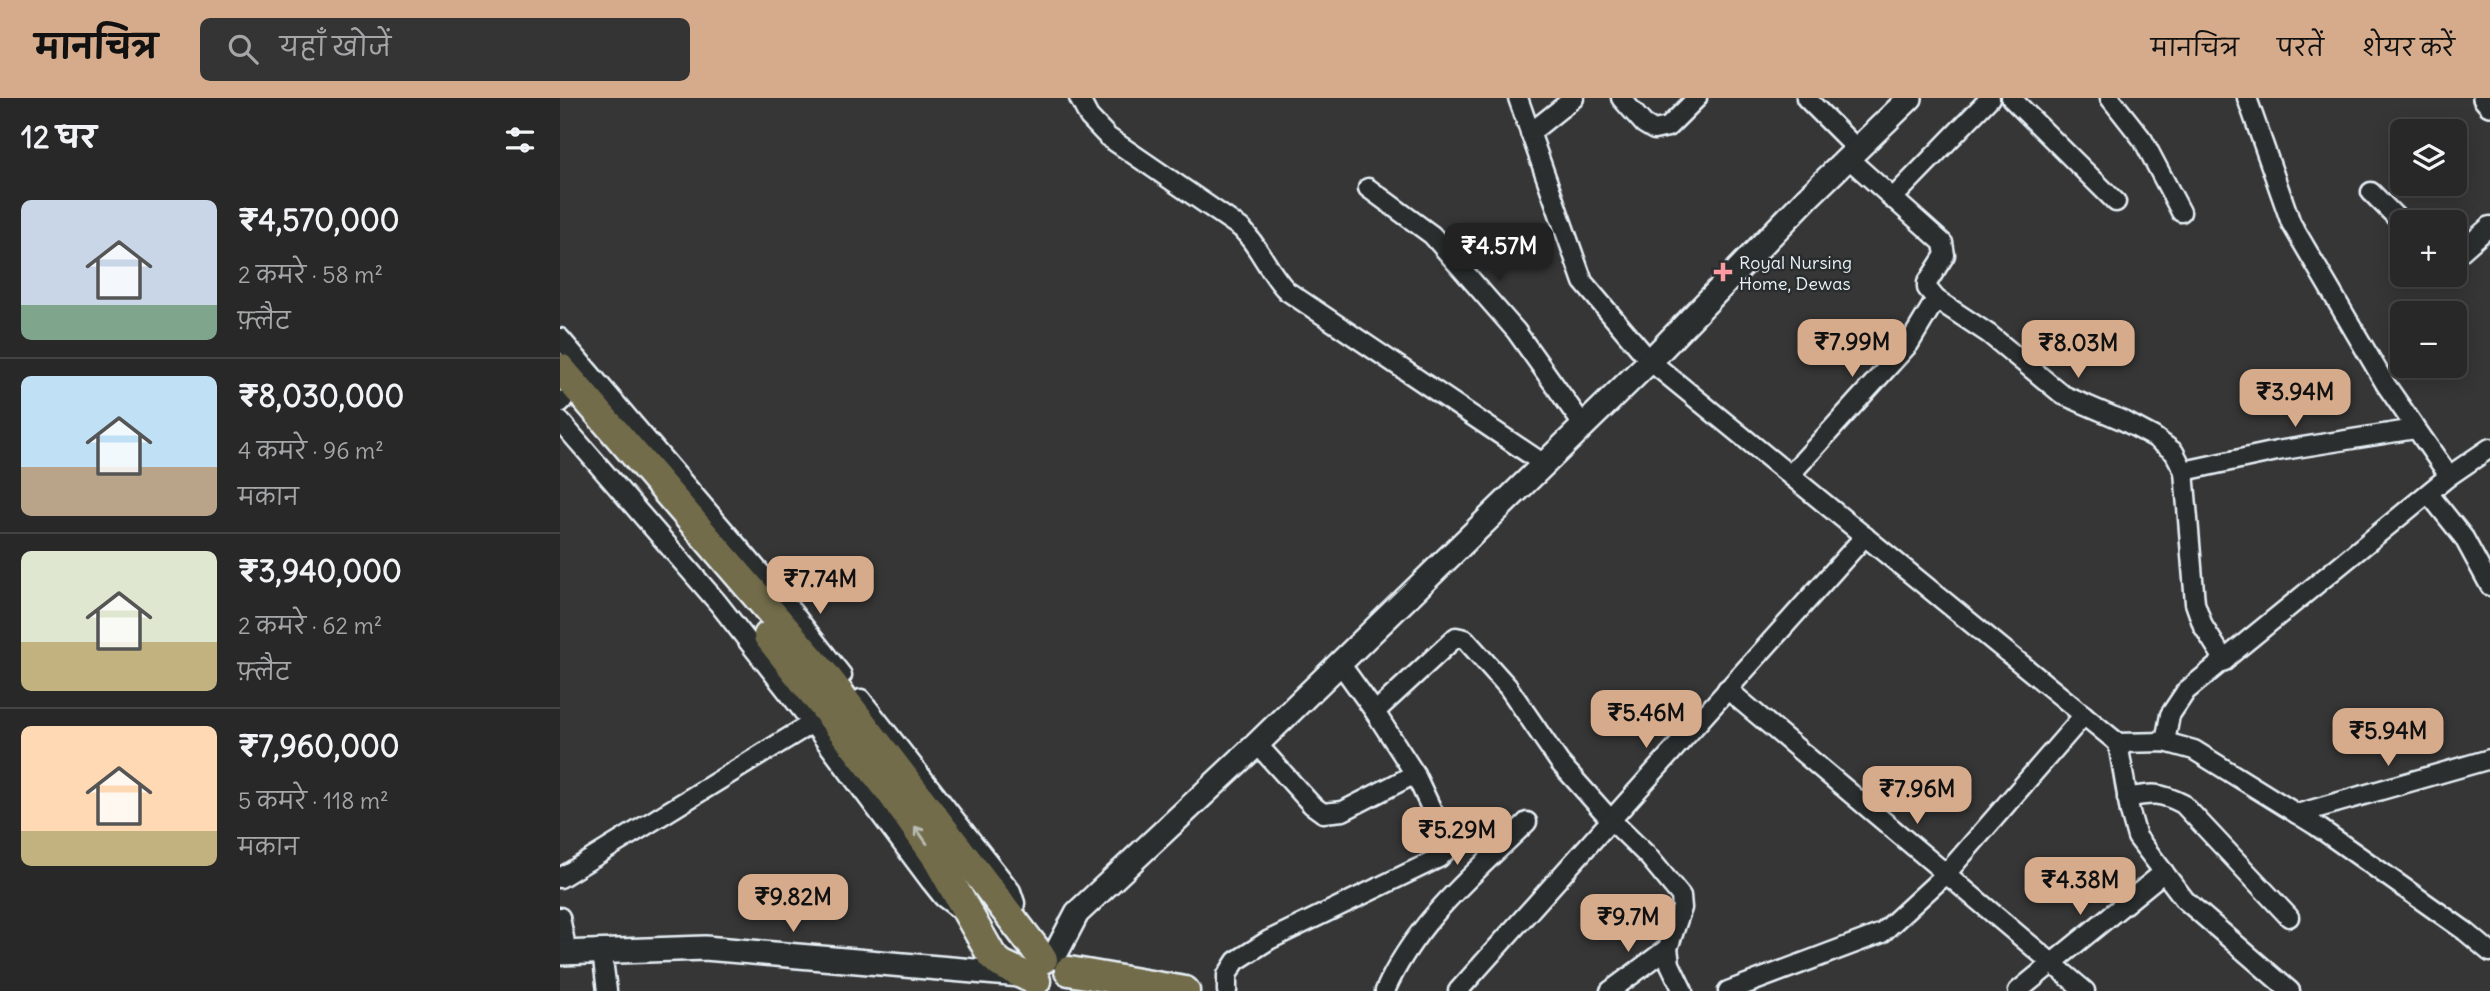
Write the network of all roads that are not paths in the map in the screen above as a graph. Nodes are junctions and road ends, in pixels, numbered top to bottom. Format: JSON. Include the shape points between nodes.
{"nodes":[{"id":1,"x":1079,"y":98,"type":"edge"},
{"id":2,"x":1517,"y":98,"type":"edge"},
{"id":3,"x":1574,"y":98,"type":"edge"},
{"id":4,"x":1621,"y":98,"type":"edge"},
{"id":5,"x":1697,"y":98,"type":"edge"},
{"id":6,"x":1806,"y":98,"type":"edge"},
{"id":7,"x":1910,"y":98,"type":"edge"},
{"id":8,"x":1990,"y":98,"type":"edge"},
{"id":9,"x":2011,"y":98,"type":"edge"},
{"id":10,"x":2110,"y":98,"type":"edge"},
{"id":11,"x":2247,"y":98,"type":"edge"},
{"id":12,"x":2485,"y":98,"type":"edge"},
{"id":13,"x":2490,"y":104,"type":"edge"},
{"id":14,"x":1530,"y":134,"type":"junction"},
{"id":15,"x":1854,"y":155,"type":"junction"},
{"id":16,"x":1368,"y":188,"type":"dead end"},
{"id":17,"x":2371,"y":192,"type":"dead end"},
{"id":18,"x":1892,"y":199,"type":"junction"},
{"id":19,"x":2116,"y":202,"type":"dead end"},
{"id":20,"x":2390,"y":211,"type":"edge"},
{"id":21,"x":2181,"y":212,"type":"dead end"},
{"id":22,"x":2490,"y":226,"type":"edge"},
{"id":23,"x":2467,"y":246,"type":"edge"},
{"id":24,"x":1936,"y":299,"type":"junction"},
{"id":25,"x":560,"y":338,"type":"edge"},
{"id":26,"x":1650,"y":360,"type":"junction"},
{"id":27,"x":560,"y":368,"type":"edge"},
{"id":28,"x":561,"y":405,"type":"edge"},
{"id":29,"x":1583,"y":425,"type":"junction"},
{"id":30,"x":2415,"y":429,"type":"junction"},
{"id":31,"x":2490,"y":448,"type":"edge"},
{"id":32,"x":1544,"y":464,"type":"junction"},
{"id":33,"x":2184,"y":471,"type":"junction"},
{"id":34,"x":1790,"y":475,"type":"junction"},
{"id":35,"x":2449,"y":476,"type":"junction"},
{"id":36,"x":2429,"y":494,"type":"junction"},
{"id":37,"x":1865,"y":536,"type":"junction"},
{"id":38,"x":2490,"y":586,"type":"edge"},
{"id":39,"x":2225,"y":661,"type":"junction"},
{"id":40,"x":1339,"y":662,"type":"junction"},
{"id":41,"x":1727,"y":689,"type":"junction"},
{"id":42,"x":1375,"y":712,"type":"junction"},
{"id":43,"x":2084,"y":715,"type":"junction"},
{"id":44,"x":820,"y":718,"type":"junction"},
{"id":45,"x":2165,"y":742,"type":"junction"},
{"id":46,"x":1257,"y":744,"type":"junction"},
{"id":47,"x":2118,"y":744,"type":"junction"},
{"id":48,"x":2490,"y":759,"type":"edge"},
{"id":49,"x":1415,"y":774,"type":"junction"},
{"id":50,"x":2127,"y":798,"type":"junction"},
{"id":51,"x":2297,"y":814,"type":"junction"},
{"id":52,"x":1610,"y":819,"type":"junction"},
{"id":53,"x":1527,"y":821,"type":"dead end"},
{"id":54,"x":2164,"y":872,"type":"junction"},
{"id":55,"x":1945,"y":874,"type":"junction"},
{"id":56,"x":560,"y":878,"type":"edge"},
{"id":57,"x":2289,"y":917,"type":"dead end"},
{"id":58,"x":560,"y":918,"type":"edge"},
{"id":59,"x":1012,"y":920,"type":"junction"},
{"id":60,"x":1668,"y":948,"type":"junction"},
{"id":61,"x":602,"y":952,"type":"junction"},
{"id":62,"x":2490,"y":952,"type":"edge"},
{"id":63,"x":564,"y":953,"type":"edge"},
{"id":64,"x":2053,"y":965,"type":"junction"},
{"id":65,"x":990,"y":974,"type":"junction"},
{"id":66,"x":1054,"y":974,"type":"edge"},
{"id":67,"x":607,"y":991,"type":"edge"},
{"id":68,"x":973,"y":991,"type":"edge"},
{"id":69,"x":1185,"y":991,"type":"edge"},
{"id":70,"x":1227,"y":991,"type":"edge"},
{"id":71,"x":1385,"y":991,"type":"edge"},
{"id":72,"x":1458,"y":991,"type":"edge"},
{"id":73,"x":1610,"y":991,"type":"edge"},
{"id":74,"x":1683,"y":991,"type":"edge"},
{"id":75,"x":1728,"y":991,"type":"edge"},
{"id":76,"x":2018,"y":991,"type":"edge"},
{"id":77,"x":2085,"y":991,"type":"edge"},
{"id":78,"x":2290,"y":991,"type":"edge"}],
"edges":[{"from":1,"to":32,"type":"street","via":[[1108,137],[1241,228],[1287,291]]},
{"from":2,"to":14,"type":"street"},
{"from":3,"to":14,"type":"street"},
{"from":4,"to":5,"type":"street","via":[[1654,130],[1668,127]]},
{"from":6,"to":15,"type":"street"},
{"from":7,"to":15,"type":"street"},
{"from":8,"to":18,"type":"street"},
{"from":9,"to":19,"type":"street"},
{"from":10,"to":21,"type":"street","via":[[2143,140]]},
{"from":11,"to":30,"type":"street","via":[[2291,223]]},
{"from":12,"to":13,"type":"street"},
{"from":14,"to":26,"type":"street","via":[[1583,282]]},
{"from":15,"to":18,"type":"street"},
{"from":15,"to":26,"type":"street"},
{"from":16,"to":29,"type":"street","via":[[1432,235],[1516,331]]},
{"from":17,"to":20,"type":"street"},
{"from":18,"to":24,"type":"street","via":[[1943,243],[1945,255],[1927,283]]},
{"from":22,"to":23,"type":"street"},
{"from":24,"to":33,"type":"street","via":[[1989,334],[2063,395],[2154,437],[2174,452]]},
{"from":24,"to":34,"type":"street","via":[[1909,344]]},
{"from":25,"to":59,"type":"street","via":[[776,591],[1011,891],[1015,903]]},
{"from":26,"to":29,"type":"street"},
{"from":26,"to":34,"type":"street"},
{"from":27,"to":59,"type":"main road","via":[[826,676]]},
{"from":28,"to":44,"type":"main road","via":[[765,632]]},
{"from":29,"to":32,"type":"street"},
{"from":30,"to":33,"type":"street"},
{"from":30,"to":35,"type":"street"},
{"from":31,"to":35,"type":"street"},
{"from":32,"to":40,"type":"street"},
{"from":33,"to":39,"type":"street","via":[[2194,603]]},
{"from":34,"to":37,"type":"street"},
{"from":35,"to":36,"type":"street"},
{"from":36,"to":38,"type":"street","via":[[2464,538]]},
{"from":36,"to":39,"type":"street"},
{"from":37,"to":41,"type":"street"},
{"from":37,"to":43,"type":"street"},
{"from":39,"to":45,"type":"street","via":[[2186,691],[2169,715]]},
{"from":40,"to":42,"type":"street"},
{"from":40,"to":46,"type":"street"},
{"from":41,"to":52,"type":"street"},
{"from":41,"to":55,"type":"street"},
{"from":42,"to":49,"type":"street"},
{"from":42,"to":52,"type":"street","via":[[1456,637],[1465,639],[1508,687],[1560,763]]},
{"from":43,"to":47,"type":"street"},
{"from":43,"to":55,"type":"street"},
{"from":44,"to":56,"type":"street"},
{"from":44,"to":66,"type":"main road","via":[[889,790],[935,855],[992,956],[1001,964]]},
{"from":45,"to":47,"type":"street"},
{"from":45,"to":51,"type":"street","via":[[2194,750]]},
{"from":46,"to":49,"type":"street","via":[[1323,813],[1343,811]]},
{"from":46,"to":66,"type":"street","via":[[1077,914],[1069,924]]},
{"from":47,"to":50,"type":"street"},
{"from":48,"to":51,"type":"street"},
{"from":49,"to":70,"type":"street","via":[[1447,850],[1236,961],[1227,975]]},
{"from":50,"to":54,"type":"street","via":[[2137,837]]},
{"from":50,"to":57,"type":"street","via":[[2152,793],[2183,804]]},
{"from":51,"to":62,"type":"street"},
{"from":52,"to":60,"type":"street","via":[[1681,896],[1682,908]]},
{"from":52,"to":72,"type":"street"},
{"from":53,"to":71,"type":"street","via":[[1413,940]]},
{"from":54,"to":64,"type":"street"},
{"from":54,"to":78,"type":"street","via":[[2185,900]]},
{"from":55,"to":64,"type":"street"},
{"from":55,"to":75,"type":"street","via":[[1882,933]]},
{"from":58,"to":63,"type":"street"},
{"from":59,"to":66,"type":"main road"},
{"from":60,"to":73,"type":"street"},
{"from":60,"to":74,"type":"street"},
{"from":61,"to":63,"type":"street"},
{"from":61,"to":65,"type":"street","via":[[705,948]]},
{"from":61,"to":67,"type":"street"},
{"from":64,"to":76,"type":"street"},
{"from":64,"to":77,"type":"street"},
{"from":65,"to":66,"type":"street"},
{"from":65,"to":68,"type":"street"},
{"from":66,"to":69,"type":"main road"}]}
